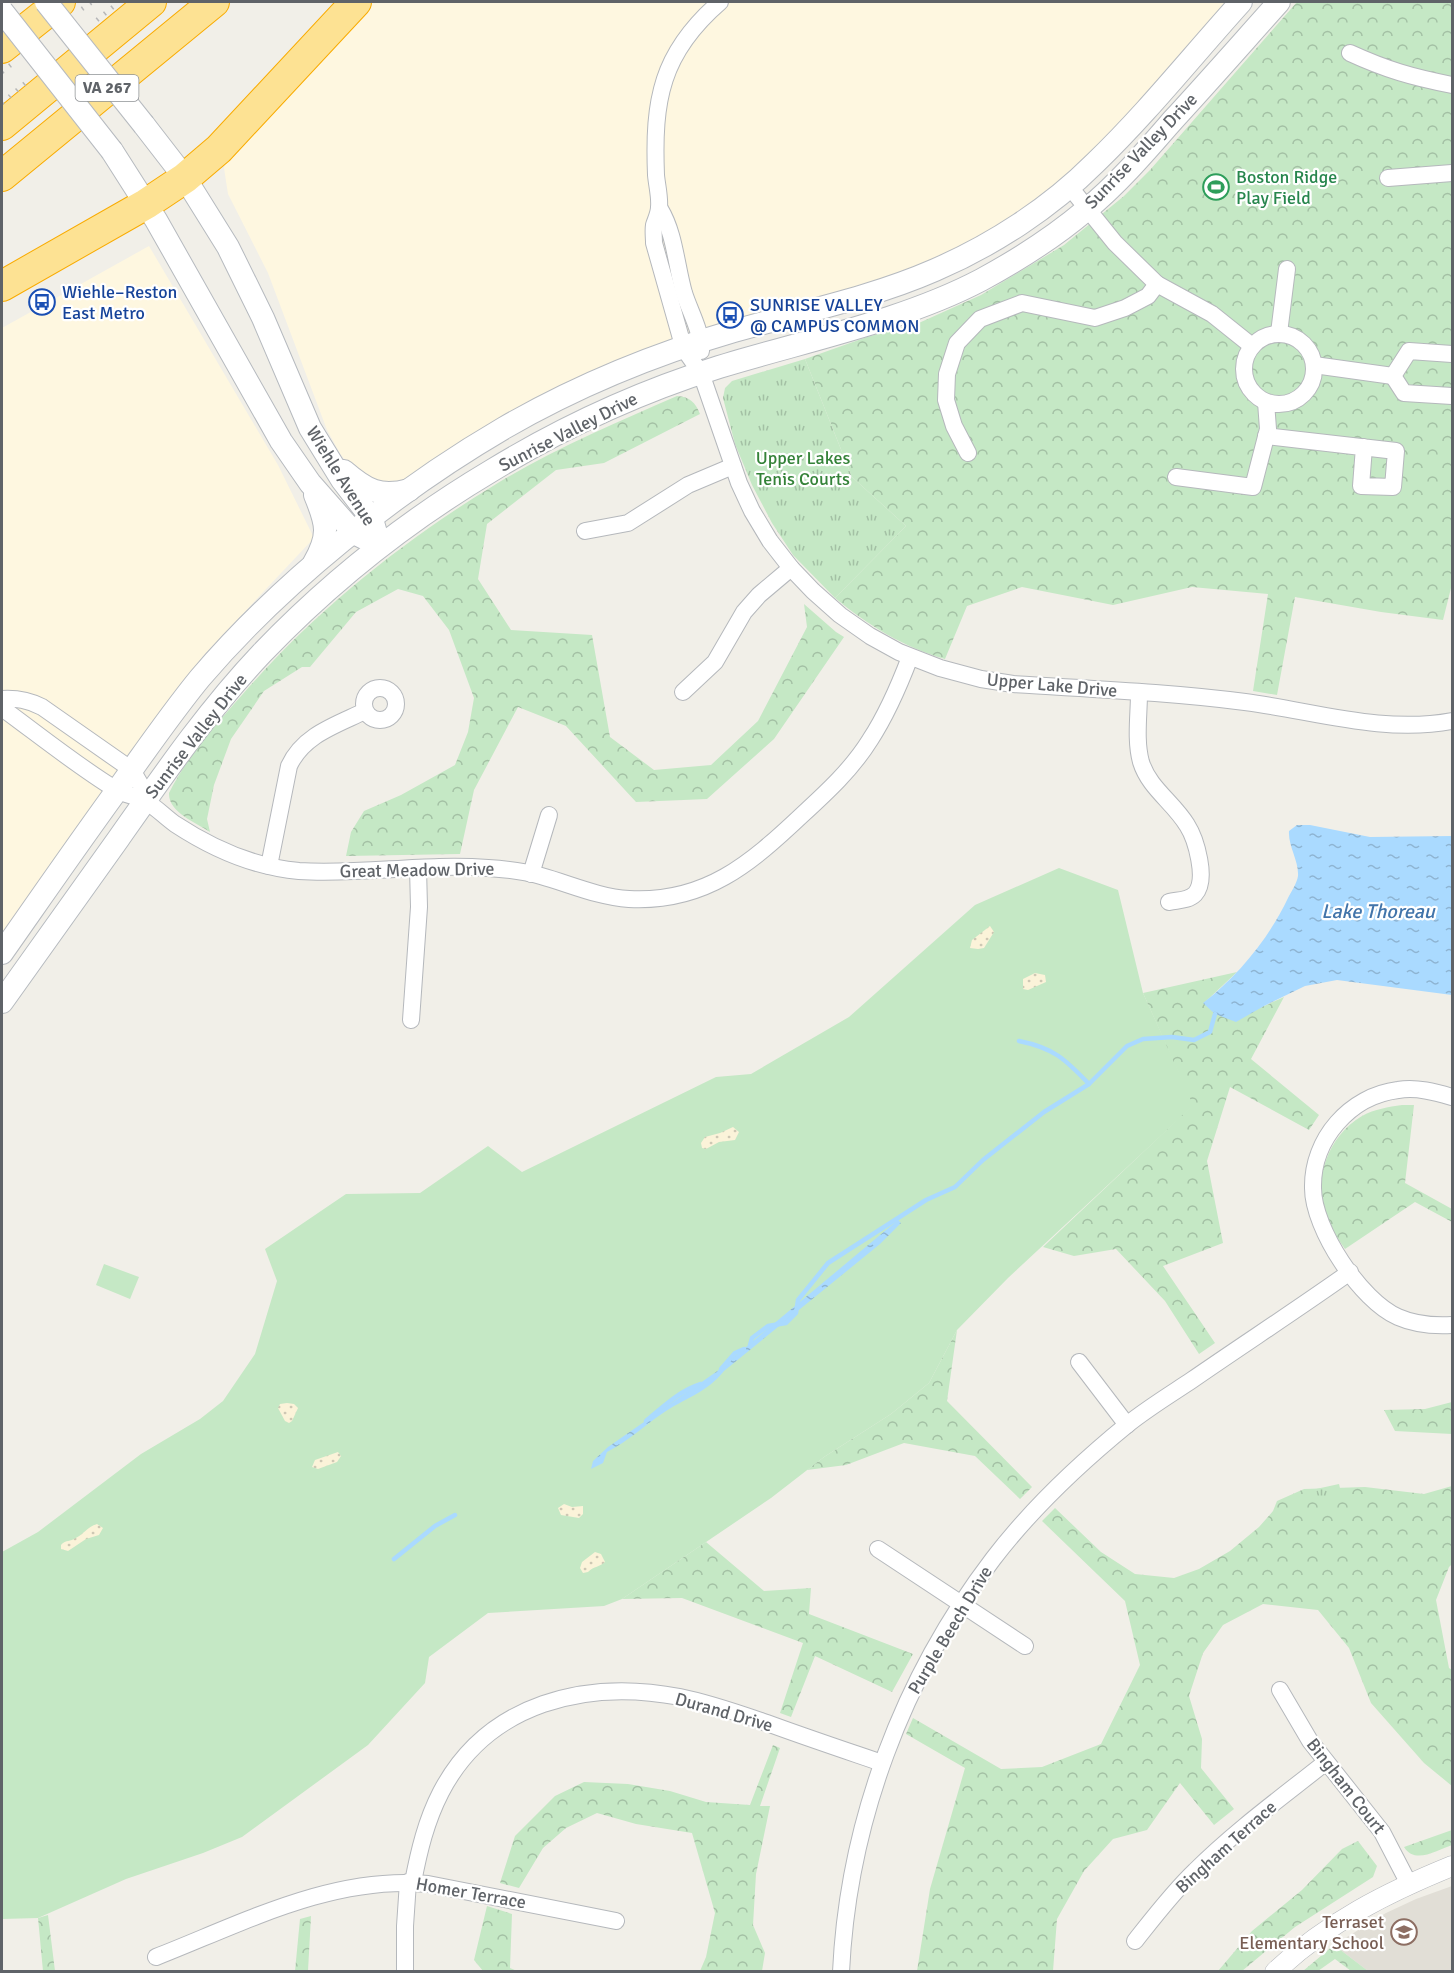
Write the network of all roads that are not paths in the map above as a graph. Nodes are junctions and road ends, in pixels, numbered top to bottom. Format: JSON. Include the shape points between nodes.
{"nodes":[{"id":1,"x":46,"y":2,"type":"edge"},
{"id":2,"x":60,"y":2,"type":"edge"},
{"id":3,"x":151,"y":2,"type":"edge"},
{"id":4,"x":214,"y":2,"type":"edge"},
{"id":5,"x":356,"y":2,"type":"edge"},
{"id":6,"x":720,"y":2,"type":"edge"},
{"id":7,"x":1241,"y":2,"type":"edge"},
{"id":8,"x":1280,"y":2,"type":"edge"},
{"id":9,"x":2,"y":11,"type":"edge"},
{"id":10,"x":2,"y":48,"type":"edge"},
{"id":11,"x":1350,"y":53,"type":"dead end"},
{"id":12,"x":1452,"y":85,"type":"edge"},
{"id":13,"x":2,"y":126,"type":"edge"},
{"id":14,"x":1452,"y":173,"type":"edge"},
{"id":15,"x":2,"y":176,"type":"edge"},
{"id":16,"x":185,"y":178,"type":"junction"},
{"id":17,"x":1388,"y":178,"type":"dead end"},
{"id":18,"x":1069,"y":186,"type":"junction"},
{"id":19,"x":1087,"y":209,"type":"junction"},
{"id":20,"x":151,"y":212,"type":"junction"},
{"id":21,"x":1287,"y":269,"type":"dead end"},
{"id":22,"x":1157,"y":284,"type":"junction"},
{"id":23,"x":2,"y":286,"type":"edge"},
{"id":24,"x":2,"y":305,"type":"edge"},
{"id":25,"x":1279,"y":333,"type":"junction"},
{"id":26,"x":693,"y":345,"type":"junction"},
{"id":27,"x":1252,"y":346,"type":"junction"},
{"id":28,"x":1452,"y":354,"type":"edge"},
{"id":29,"x":1314,"y":365,"type":"junction"},
{"id":30,"x":701,"y":373,"type":"junction"},
{"id":31,"x":1393,"y":375,"type":"junction"},
{"id":32,"x":1452,"y":396,"type":"edge"},
{"id":33,"x":1266,"y":402,"type":"junction"},
{"id":34,"x":1266,"y":436,"type":"junction"},
{"id":35,"x":1364,"y":447,"type":"dead end"},
{"id":36,"x":968,"y":453,"type":"dead end"},
{"id":37,"x":325,"y":454,"type":"junction"},
{"id":38,"x":733,"y":466,"type":"junction"},
{"id":39,"x":1176,"y":477,"type":"dead end"},
{"id":40,"x":310,"y":483,"type":"junction"},
{"id":41,"x":413,"y":489,"type":"junction"},
{"id":42,"x":372,"y":519,"type":"junction"},
{"id":43,"x":585,"y":531,"type":"dead end"},
{"id":44,"x":354,"y":533,"type":"junction"},
{"id":45,"x":380,"y":546,"type":"junction"},
{"id":46,"x":311,"y":568,"type":"junction"},
{"id":47,"x":791,"y":568,"type":"junction"},
{"id":48,"x":910,"y":657,"type":"junction"},
{"id":49,"x":683,"y":692,"type":"dead end"},
{"id":50,"x":1139,"y":693,"type":"junction"},
{"id":51,"x":2,"y":699,"type":"edge"},
{"id":52,"x":2,"y":708,"type":"edge"},
{"id":53,"x":365,"y":711,"type":"dead end"},
{"id":54,"x":1452,"y":720,"type":"edge"},
{"id":55,"x":132,"y":770,"type":"junction"},
{"id":56,"x":117,"y":790,"type":"junction"},
{"id":57,"x":145,"y":801,"type":"junction"},
{"id":58,"x":549,"y":815,"type":"dead end"},
{"id":59,"x":269,"y":866,"type":"junction"},
{"id":60,"x":418,"y":868,"type":"junction"},
{"id":61,"x":531,"y":874,"type":"junction"},
{"id":62,"x":1169,"y":902,"type":"dead end"},
{"id":63,"x":2,"y":953,"type":"edge"},
{"id":64,"x":2,"y":1002,"type":"edge"},
{"id":65,"x":411,"y":1020,"type":"dead end"},
{"id":66,"x":1452,"y":1098,"type":"edge"},
{"id":67,"x":1350,"y":1272,"type":"junction"},
{"id":68,"x":1452,"y":1325,"type":"edge"},
{"id":69,"x":1079,"y":1362,"type":"dead end"},
{"id":70,"x":1127,"y":1425,"type":"junction"},
{"id":71,"x":878,"y":1549,"type":"dead end"},
{"id":72,"x":962,"y":1605,"type":"junction"},
{"id":73,"x":1025,"y":1646,"type":"dead end"},
{"id":74,"x":1280,"y":1690,"type":"dead end"},
{"id":75,"x":1326,"y":1762,"type":"junction"},
{"id":76,"x":882,"y":1763,"type":"junction"},
{"id":77,"x":1452,"y":1866,"type":"edge"},
{"id":78,"x":411,"y":1882,"type":"junction"},
{"id":79,"x":1408,"y":1884,"type":"junction"},
{"id":80,"x":616,"y":1921,"type":"dead end"},
{"id":81,"x":1135,"y":1941,"type":"dead end"},
{"id":82,"x":156,"y":1957,"type":"dead end"},
{"id":83,"x":405,"y":1971,"type":"edge"},
{"id":84,"x":841,"y":1971,"type":"edge"},
{"id":85,"x":1275,"y":1971,"type":"edge"}],
"edges":[{"from":1,"to":16,"type":"main road","name":"Wiehle Avenue","bridge":true},
{"from":2,"to":10,"type":"highway"},
{"from":3,"to":13,"type":"highway"},
{"from":4,"to":15,"type":"highway","number":"VA 267"},
{"from":5,"to":16,"type":"highway","via":[[219,149]]},
{"from":6,"to":26,"type":"street","via":[[673,57],[662,83],[657,135],[660,209],[654,243]]},
{"from":7,"to":18,"type":"main road","name":"Sunrise Valley Drive","via":[[1126,131]]},
{"from":8,"to":19,"type":"main road","name":"Sunrise Valley Drive","via":[[1137,161]]},
{"from":9,"to":20,"type":"main road","name":"Wiehle Avenue","bridge":true,"via":[[112,151]]},
{"from":11,"to":12,"type":"street","via":[[1386,69]]},
{"from":14,"to":17,"type":"street"},
{"from":16,"to":20,"type":"highway"},
{"from":16,"to":37,"type":"main road","name":"Wiehle Avenue","via":[[228,247]]},
{"from":18,"to":19,"type":"street"},
{"from":18,"to":26,"type":"main road","name":"Sunrise Valley Drive","via":[[1005,233],[935,270]]},
{"from":19,"to":22,"type":"street"},
{"from":19,"to":30,"type":"main road","name":"Sunrise Valley Drive","via":[[1015,260],[937,301]]},
{"from":20,"to":23,"type":"highway"},
{"from":20,"to":24,"type":"highway"},
{"from":20,"to":40,"type":"main road","name":"Wiehle Avenue","via":[[260,406]]},
{"from":21,"to":25,"type":"street"},
{"from":22,"to":27,"type":"street","via":[[1212,314]]},
{"from":22,"to":36,"type":"street","via":[[1148,296],[1125,309],[1095,318],[1022,303],[981,319],[957,343],[947,374],[946,400]]},
{"from":25,"to":27,"type":"street","via":[[1267,335]]},
{"from":25,"to":29,"type":"street","via":[[1307,347]]},
{"from":26,"to":30,"type":"street"},
{"from":26,"to":41,"type":"main road","name":"Sunrise Valley Drive","via":[[554,402],[461,454]]},
{"from":27,"to":33,"type":"street","via":[[1244,360],[1244,373],[1248,387]]},
{"from":28,"to":31,"type":"street","via":[[1409,351]]},
{"from":29,"to":31,"type":"street"},
{"from":29,"to":33,"type":"street","via":[[1311,384],[1304,394],[1285,404]]},
{"from":30,"to":38,"type":"street","name":"Upper Lake Drive"},
{"from":30,"to":45,"type":"main road","name":"Sunrise Valley Drive","via":[[566,429],[467,486]]},
{"from":31,"to":32,"type":"street","via":[[1404,393]]},
{"from":33,"to":34,"type":"street"},
{"from":34,"to":35,"type":"street"},
{"from":34,"to":39,"type":"street","via":[[1253,487]]},
{"from":37,"to":41,"type":"main road","via":[[374,491],[393,494]]},
{"from":37,"to":42,"type":"main road","name":"Wiehle Avenue"},
{"from":38,"to":43,"type":"street","via":[[688,485],[628,523]]},
{"from":38,"to":47,"type":"street","name":"Upper Lake Drive","via":[[752,511]]},
{"from":40,"to":44,"type":"main road","name":"Wiehle Avenue"},
{"from":40,"to":46,"type":"main road","via":[[326,535]]},
{"from":41,"to":42,"type":"main road","name":"Sunrise Valley Drive"},
{"from":42,"to":44,"type":"main road","name":"Sunrise Valley Drive"},
{"from":42,"to":45,"type":"main road","name":"Wiehle Avenue"},
{"from":44,"to":45,"type":"main road","name":"Wiehle Avenue"},
{"from":44,"to":46,"type":"main road","name":"Sunrise Valley Drive"},
{"from":45,"to":57,"type":"main road","name":"Sunrise Valley Drive","via":[[261,654],[183,746]]},
{"from":46,"to":55,"type":"main road","name":"Sunrise Valley Drive","via":[[200,679]]},
{"from":47,"to":48,"type":"street","name":"Upper Lake Drive","via":[[840,615]]},
{"from":47,"to":49,"type":"street","via":[[744,612],[715,662]]},
{"from":48,"to":50,"type":"street","name":"Upper Lake Drive","via":[[981,679]]},
{"from":48,"to":61,"type":"street","name":"Great Meadow Drive","via":[[887,712],[851,766],[770,845],[726,878],[679,895],[628,899]]},
{"from":50,"to":54,"type":"street","name":"Upper Lake Drive","via":[[1245,702],[1382,724]]},
{"from":50,"to":62,"type":"street","via":[[1141,761],[1157,791],[1185,822],[1197,849],[1200,885],[1188,899]]},
{"from":51,"to":55,"type":"street","via":[[28,700],[42,707]]},
{"from":52,"to":56,"type":"street","name":"Great Meadow Drive"},
{"from":53,"to":59,"type":"street","via":[[312,737],[294,755]]},
{"from":55,"to":56,"type":"main road","name":"Sunrise Valley Drive"},
{"from":55,"to":57,"type":"street"},
{"from":56,"to":57,"type":"street","name":"Great Meadow Drive"},
{"from":56,"to":63,"type":"main road","name":"Sunrise Valley Drive"},
{"from":57,"to":59,"type":"street","name":"Great Meadow Drive","via":[[222,852]]},
{"from":57,"to":64,"type":"main road","name":"Sunrise Valley Drive"},
{"from":58,"to":61,"type":"street"},
{"from":59,"to":60,"type":"street","name":"Great Meadow Drive","via":[[328,871]]},
{"from":60,"to":61,"type":"street","name":"Great Meadow Drive","via":[[473,867]]},
{"from":60,"to":65,"type":"street"},
{"from":66,"to":67,"type":"street","via":[[1417,1089],[1382,1093],[1351,1109],[1328,1135],[1314,1169],[1315,1206],[1321,1227]]},
{"from":67,"to":68,"type":"street","via":[[1369,1297],[1398,1317],[1434,1326]]},
{"from":67,"to":70,"type":"street","name":"Purple Beech Drive"},
{"from":69,"to":70,"type":"street"},
{"from":70,"to":72,"type":"street","name":"Purple Beech Drive","via":[[1026,1520]]},
{"from":71,"to":72,"type":"street"},
{"from":72,"to":73,"type":"street"},
{"from":72,"to":76,"type":"street","name":"Purple Beech Drive","via":[[913,1690]]},
{"from":74,"to":75,"type":"street","name":"Bingham Court"},
{"from":75,"to":79,"type":"street","name":"Bingham Court","via":[[1382,1832]]},
{"from":75,"to":81,"type":"street","name":"Bingham Terrace","via":[[1194,1872]]},
{"from":76,"to":78,"type":"street","name":"Durand Drive","via":[[714,1705],[679,1697],[612,1691],[559,1698],[514,1716],[472,1749],[455,1770],[428,1820]]},
{"from":76,"to":84,"type":"street","name":"Purple Beech Drive","via":[[856,1855]]},
{"from":77,"to":79,"type":"street"},
{"from":78,"to":80,"type":"street","name":"Homer Terrace"},
{"from":78,"to":82,"type":"street","name":"Homer Terrace","via":[[368,1885],[303,1899]]},
{"from":78,"to":83,"type":"street","name":"Durand Drive","via":[[405,1926]]},
{"from":79,"to":85,"type":"street","via":[[1341,1921]]}]}
